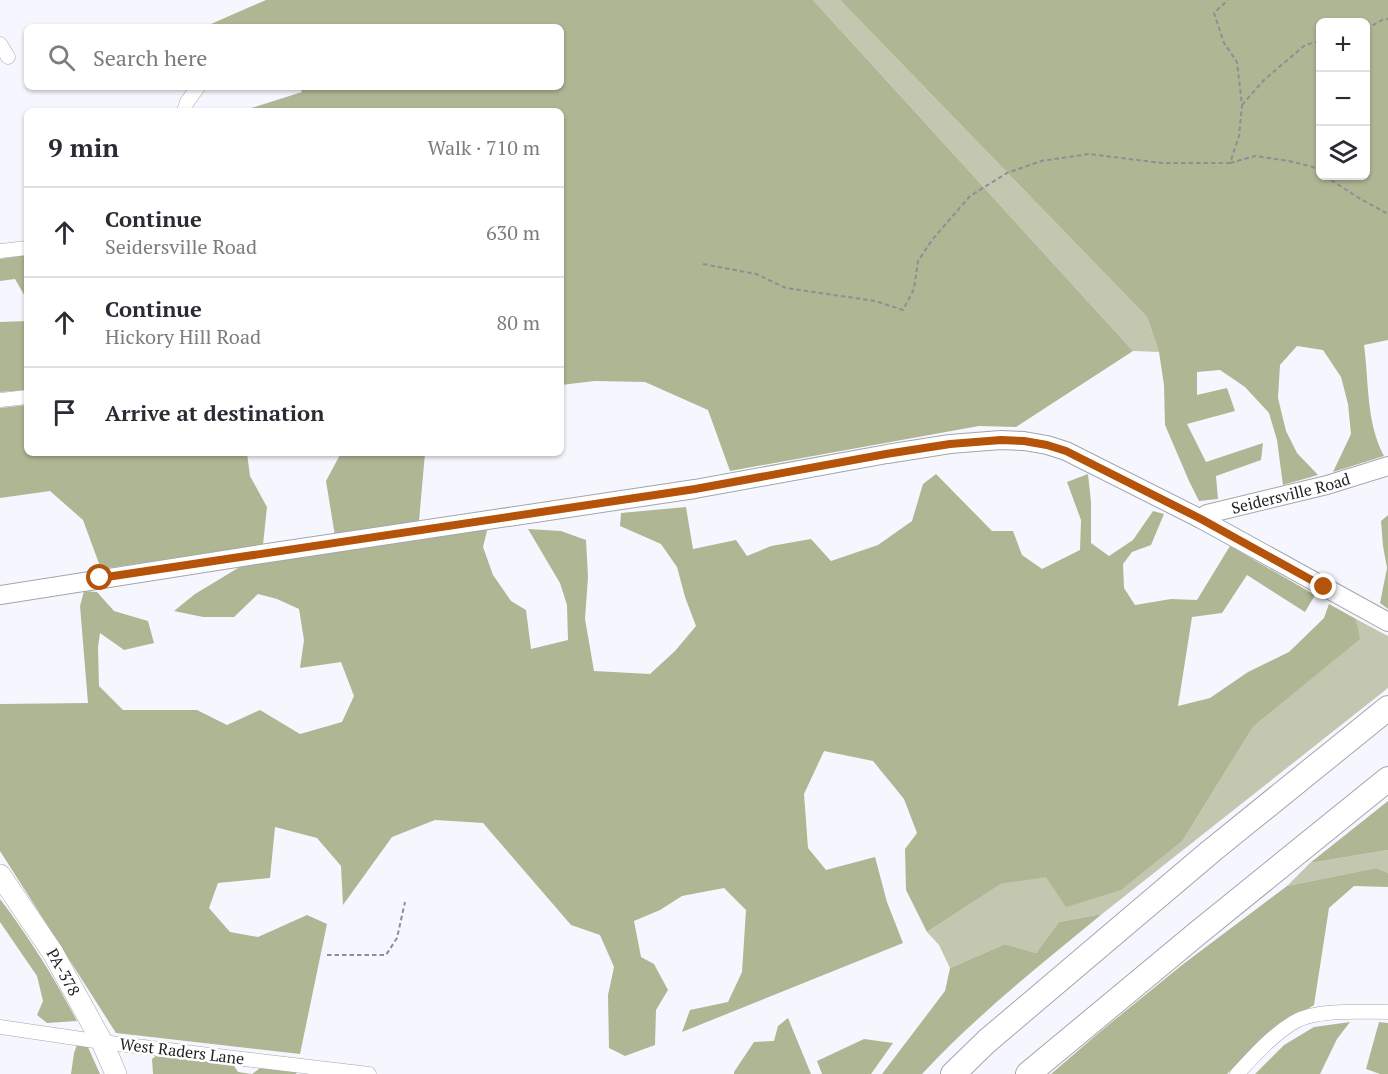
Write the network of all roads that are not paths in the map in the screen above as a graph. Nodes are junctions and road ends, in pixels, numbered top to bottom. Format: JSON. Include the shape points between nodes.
{"nodes":[{"id":1,"x":0,"y":44,"type":"edge"},
{"id":2,"x":8,"y":57,"type":"dead end"},
{"id":3,"x":196,"y":90,"type":"edge"},
{"id":4,"x":185,"y":108,"type":"edge"},
{"id":5,"x":24,"y":248,"type":"edge"},
{"id":6,"x":0,"y":251,"type":"edge"},
{"id":7,"x":24,"y":397,"type":"edge"},
{"id":8,"x":0,"y":400,"type":"edge"},
{"id":9,"x":1388,"y":465,"type":"edge"},
{"id":10,"x":1201,"y":519,"type":"junction"},
{"id":11,"x":0,"y":595,"type":"edge"},
{"id":12,"x":1386,"y":621,"type":"edge"},
{"id":13,"x":1388,"y":708,"type":"edge"},
{"id":14,"x":1388,"y":779,"type":"edge"},
{"id":15,"x":0,"y":875,"type":"edge"},
{"id":16,"x":1388,"y":1012,"type":"edge"},
{"id":17,"x":0,"y":1027,"type":"edge"},
{"id":18,"x":102,"y":1042,"type":"junction"},
{"id":19,"x":116,"y":1074,"type":"edge"},
{"id":20,"x":369,"y":1074,"type":"edge"},
{"id":21,"x":953,"y":1074,"type":"edge"},
{"id":22,"x":1028,"y":1074,"type":"edge"},
{"id":23,"x":1237,"y":1074,"type":"edge"}],
"edges":[{"from":1,"to":2,"type":"street"},
{"from":3,"to":4,"type":"street"},
{"from":5,"to":6,"type":"street"},
{"from":7,"to":8,"type":"street"},
{"from":9,"to":10,"type":"street","name":"Seidersville Road","via":[[1327,485],[1207,514]]},
{"from":10,"to":11,"type":"street","via":[[1066,451],[1001,440],[950,444],[695,489]]},
{"from":10,"to":12,"type":"street"},
{"from":13,"to":21,"type":"highway","via":[[1201,860]]},
{"from":14,"to":22,"type":"highway"},
{"from":15,"to":18,"type":"main road","name":"PA-378","via":[[53,953]]},
{"from":16,"to":23,"type":"street","via":[[1322,1013],[1297,1020],[1269,1040]]},
{"from":17,"to":18,"type":"street","name":"West Raders Lane"},
{"from":18,"to":19,"type":"main road","name":"PA-378"},
{"from":18,"to":20,"type":"street","name":"West Raders Lane"}]}
